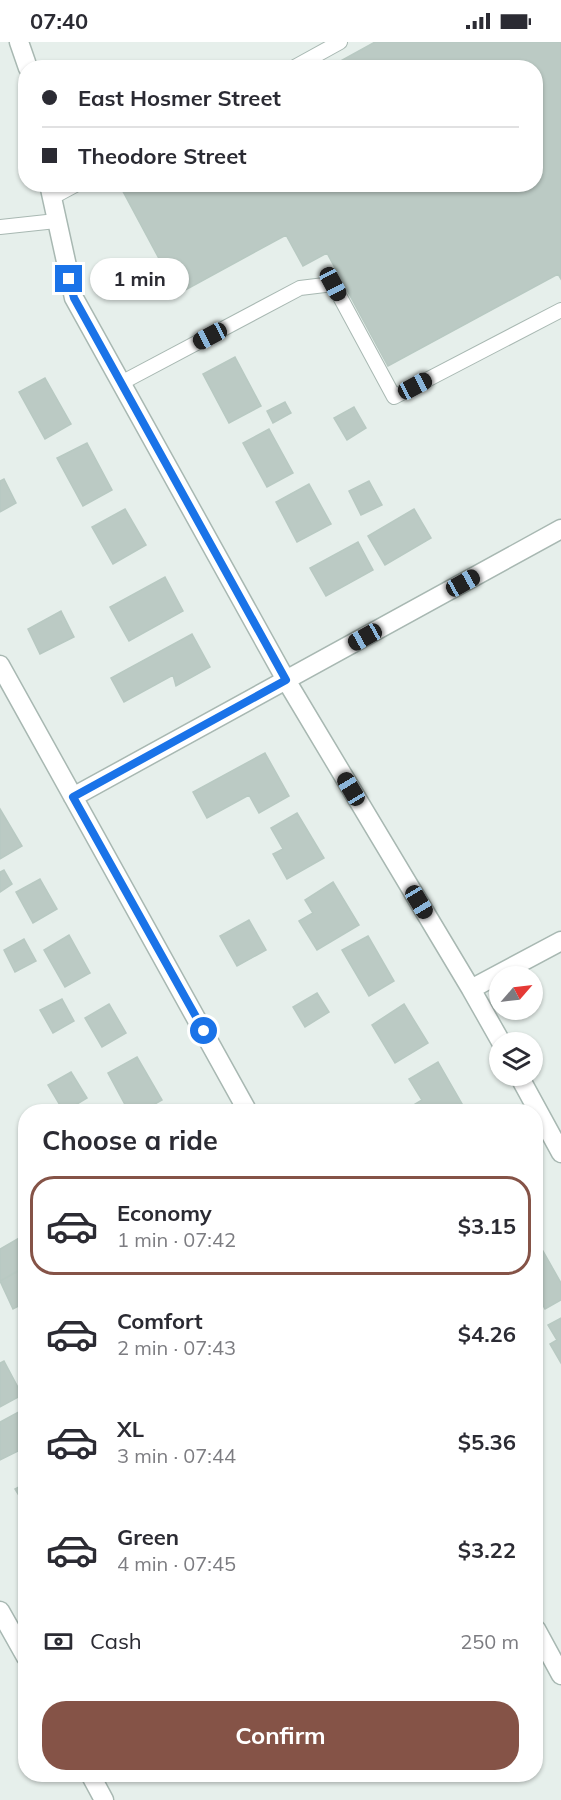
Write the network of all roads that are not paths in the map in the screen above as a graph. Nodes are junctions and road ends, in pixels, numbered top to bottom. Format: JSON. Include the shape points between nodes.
{"nodes":[{"id":1,"x":19,"y":42,"type":"edge"},
{"id":2,"x":340,"y":42,"type":"edge"},
{"id":3,"x":25,"y":60,"type":"edge"},
{"id":4,"x":307,"y":60,"type":"edge"},
{"id":5,"x":50,"y":192,"type":"edge"},
{"id":6,"x":56,"y":221,"type":"junction"},
{"id":7,"x":0,"y":228,"type":"edge"},
{"id":8,"x":561,"y":310,"type":"edge"},
{"id":9,"x":121,"y":384,"type":"junction"},
{"id":10,"x":561,"y":529,"type":"edge"},
{"id":11,"x":0,"y":665,"type":"edge"},
{"id":12,"x":286,"y":680,"type":"junction"},
{"id":13,"x":73,"y":797,"type":"junction"},
{"id":14,"x":561,"y":941,"type":"edge"},
{"id":15,"x":471,"y":989,"type":"junction"},
{"id":16,"x":495,"y":1032,"type":"edge"},
{"id":17,"x":524,"y":1086,"type":"edge"},
{"id":18,"x":244,"y":1104,"type":"edge"},
{"id":19,"x":534,"y":1104,"type":"edge"},
{"id":20,"x":543,"y":1120,"type":"edge"},
{"id":21,"x":561,"y":1153,"type":"edge"},
{"id":22,"x":0,"y":1611,"type":"edge"},
{"id":23,"x":543,"y":1642,"type":"edge"},
{"id":24,"x":18,"y":1644,"type":"edge"},
{"id":25,"x":561,"y":1675,"type":"edge"},
{"id":26,"x":94,"y":1782,"type":"edge"},
{"id":27,"x":104,"y":1800,"type":"edge"}],
"edges":[{"from":1,"to":3,"type":"street"},
{"from":2,"to":4,"type":"lane"},
{"from":5,"to":6,"type":"street"},
{"from":6,"to":7,"type":"lane"},
{"from":6,"to":9,"type":"street","via":[[74,298]]},
{"from":8,"to":9,"type":"lane","via":[[394,397],[333,284],[300,288]]},
{"from":9,"to":12,"type":"street"},
{"from":10,"to":12,"type":"street"},
{"from":11,"to":13,"type":"street"},
{"from":12,"to":13,"type":"street"},
{"from":12,"to":15,"type":"street"},
{"from":13,"to":18,"type":"street"},
{"from":14,"to":15,"type":"street"},
{"from":15,"to":16,"type":"street"},
{"from":17,"to":19,"type":"street"},
{"from":20,"to":21,"type":"street"},
{"from":22,"to":24,"type":"street"},
{"from":23,"to":25,"type":"street"},
{"from":26,"to":27,"type":"street"}]}
